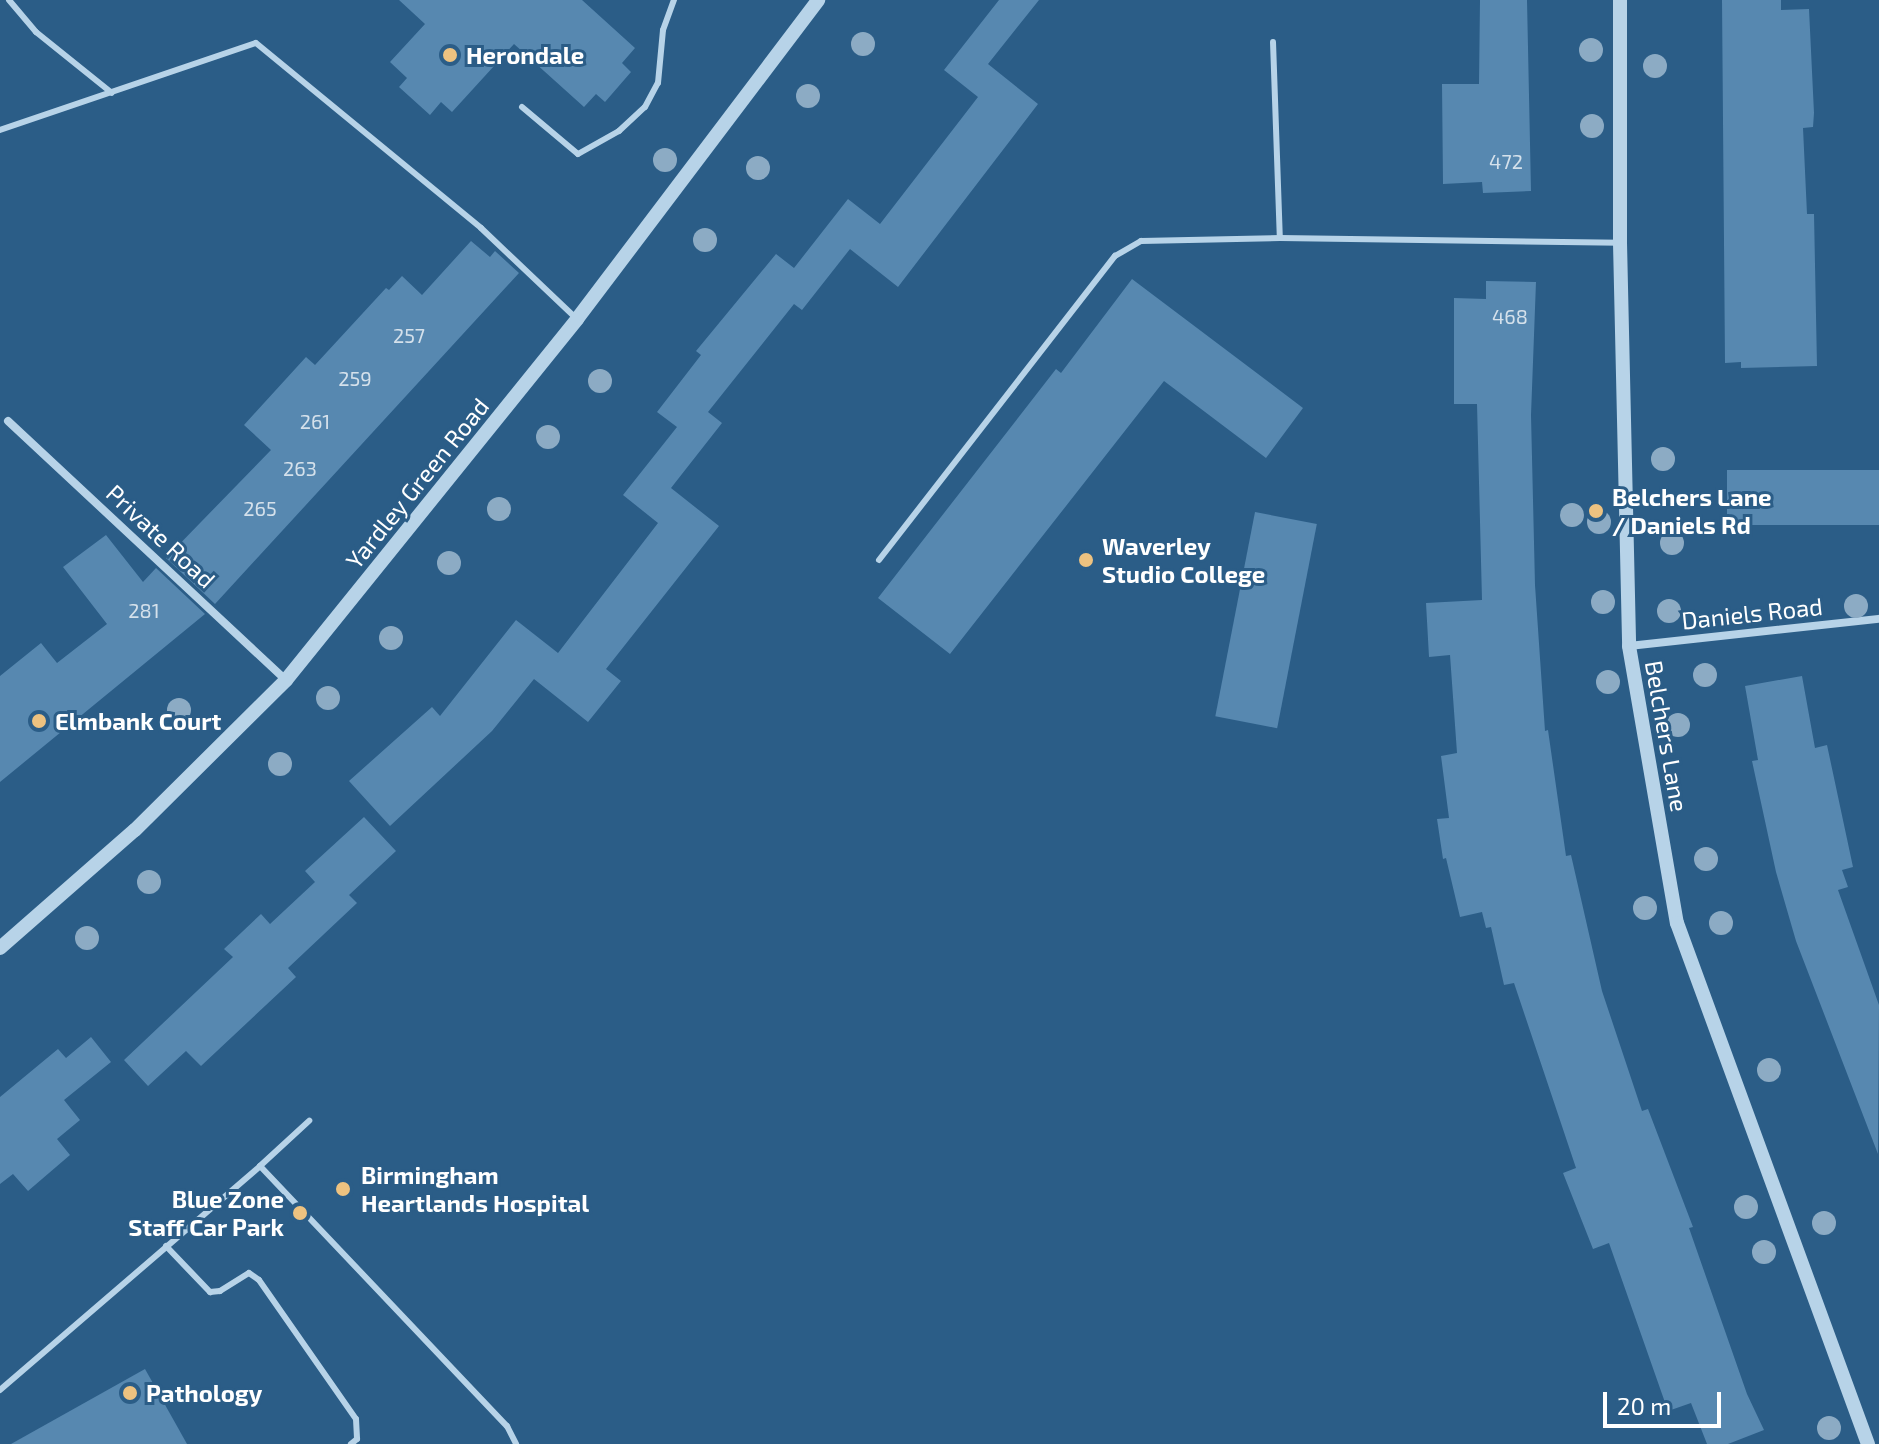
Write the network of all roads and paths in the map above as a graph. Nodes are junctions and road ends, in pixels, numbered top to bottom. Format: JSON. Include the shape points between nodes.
{"nodes":[{"id":1,"x":9,"y":0,"type":"edge"},
{"id":2,"x":674,"y":0,"type":"edge"},
{"id":3,"x":818,"y":0,"type":"edge"},
{"id":4,"x":1620,"y":0,"type":"edge"},
{"id":5,"x":1273,"y":42,"type":"dead end"},
{"id":6,"x":112,"y":93,"type":"junction"},
{"id":7,"x":522,"y":107,"type":"dead end"},
{"id":8,"x":0,"y":130,"type":"edge"},
{"id":9,"x":1280,"y":238,"type":"junction"},
{"id":10,"x":1620,"y":243,"type":"junction"},
{"id":11,"x":577,"y":319,"type":"junction"},
{"id":12,"x":8,"y":421,"type":"dead end"},
{"id":13,"x":879,"y":560,"type":"dead end"},
{"id":14,"x":1879,"y":619,"type":"edge"},
{"id":15,"x":1629,"y":646,"type":"junction"},
{"id":16,"x":286,"y":680,"type":"junction"},
{"id":17,"x":0,"y":948,"type":"edge"},
{"id":18,"x":309,"y":1121,"type":"dead end"},
{"id":19,"x":260,"y":1166,"type":"junction"},
{"id":20,"x":166,"y":1246,"type":"junction"},
{"id":21,"x":0,"y":1390,"type":"edge"},
{"id":22,"x":351,"y":1444,"type":"edge"},
{"id":23,"x":516,"y":1444,"type":"edge"},
{"id":24,"x":1868,"y":1444,"type":"edge"}],
"edges":[{"from":1,"to":6,"type":"lane","via":[[36,32]]},
{"from":2,"to":7,"type":"lane","via":[[663,30],[658,83],[645,107],[619,131],[578,154]]},
{"from":3,"to":11,"type":"street","name":"Yardley Green Road"},
{"from":4,"to":10,"type":"street","name":"Belchers Lane"},
{"from":5,"to":9,"type":"lane"},
{"from":6,"to":8,"type":"lane"},
{"from":6,"to":11,"type":"lane","via":[[256,43],[481,228]]},
{"from":9,"to":10,"type":"lane"},
{"from":9,"to":13,"type":"lane","via":[[1141,241],[1115,256]]},
{"from":10,"to":15,"type":"street","name":"Belchers Lane"},
{"from":11,"to":16,"type":"street","name":"Yardley Green Road"},
{"from":12,"to":16,"type":"street","name":"Private Road"},
{"from":14,"to":15,"type":"street","name":"Daniels Road"},
{"from":15,"to":24,"type":"street","name":"Belchers Lane","via":[[1677,923]]},
{"from":16,"to":17,"type":"street","name":"Yardley Green Road","via":[[135,830]]},
{"from":18,"to":19,"type":"lane"},
{"from":19,"to":20,"type":"lane"},
{"from":19,"to":23,"type":"lane","via":[[507,1426]]},
{"from":20,"to":21,"type":"lane"},
{"from":20,"to":22,"type":"lane","via":[[210,1292],[249,1273],[259,1280],[356,1419],[357,1439]]}]}
